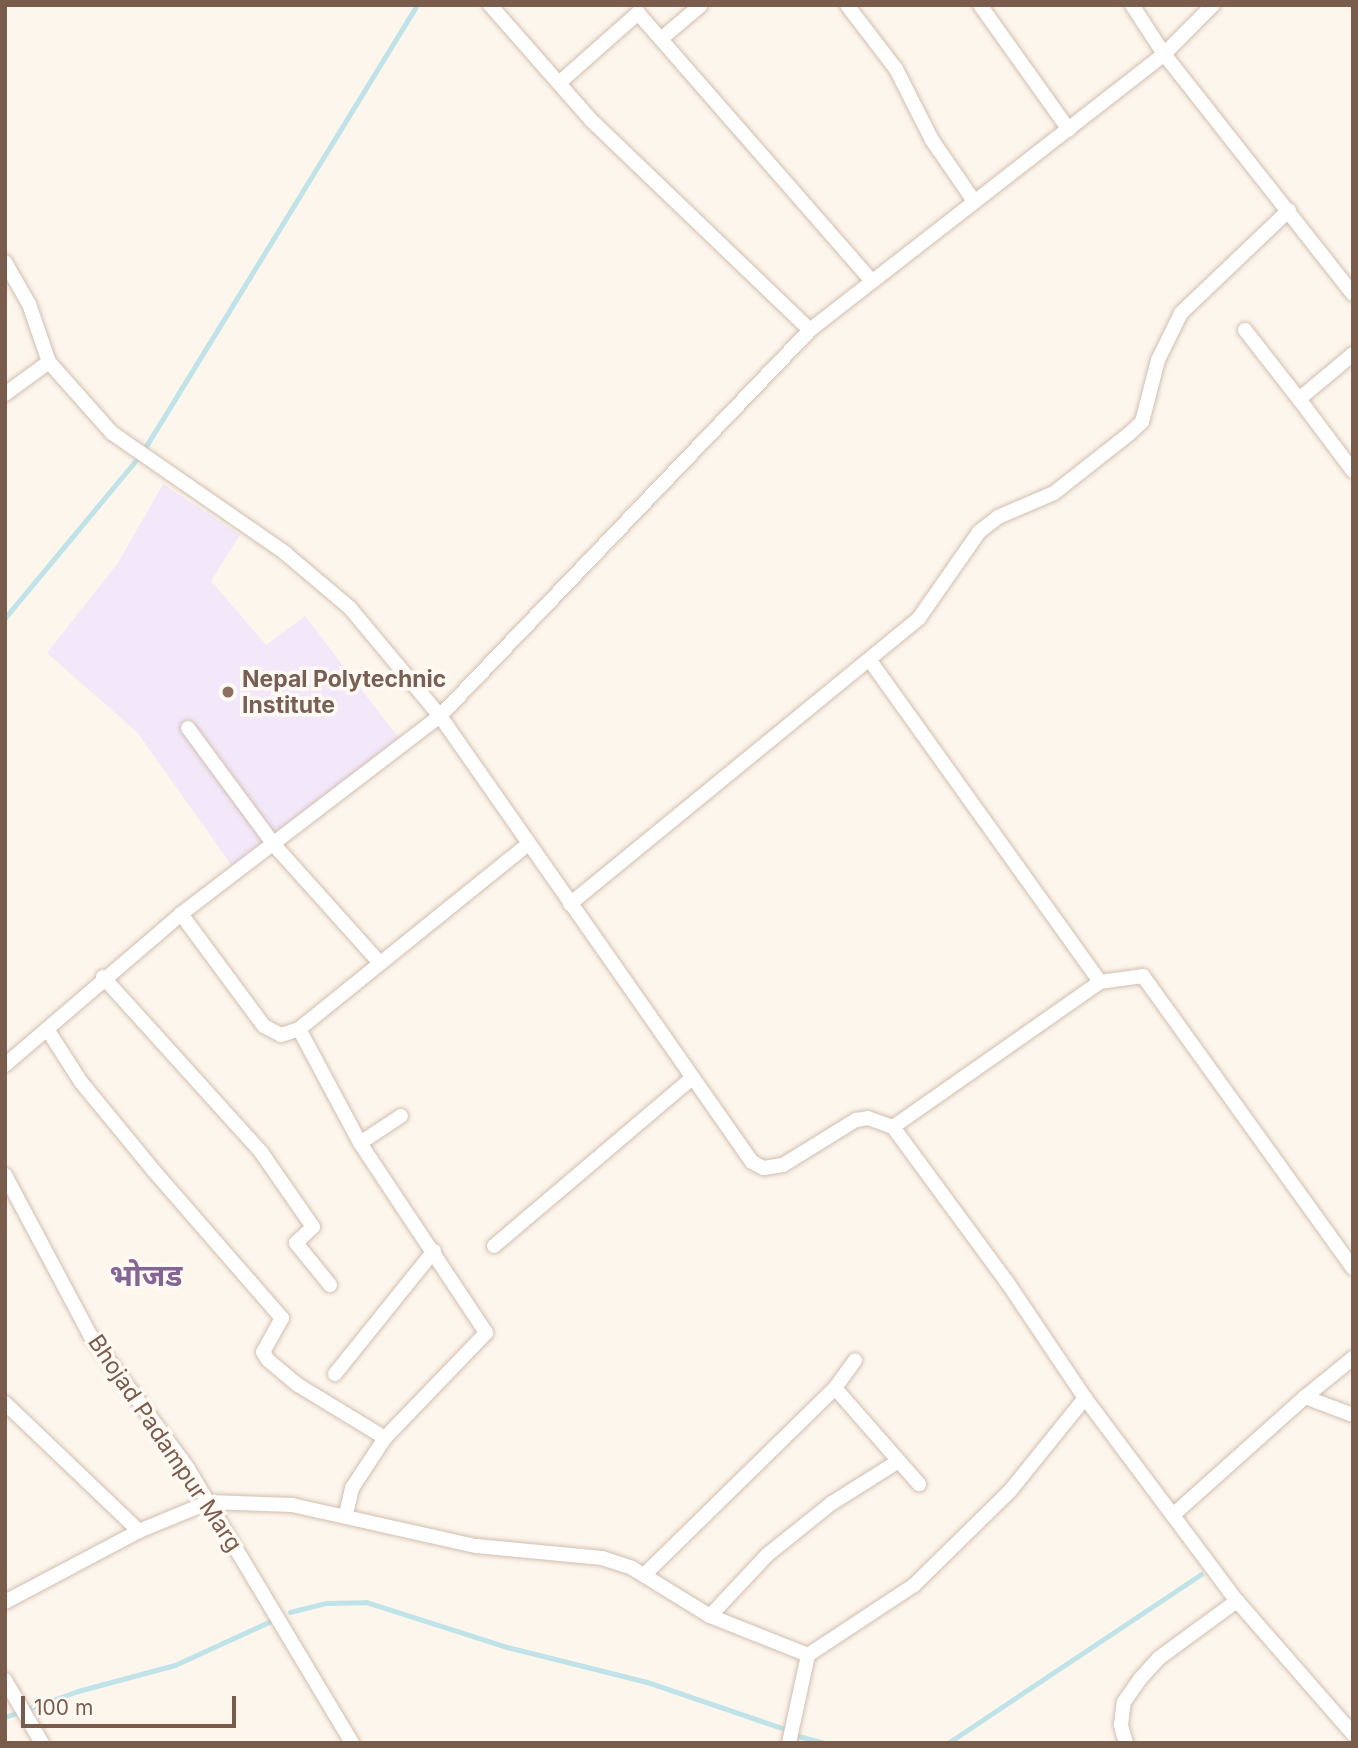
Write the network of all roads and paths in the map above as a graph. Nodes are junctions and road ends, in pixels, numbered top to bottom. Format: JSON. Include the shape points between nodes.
{"nodes":[{"id":1,"x":490,"y":5,"type":"edge"},
{"id":2,"x":701,"y":5,"type":"edge"},
{"id":3,"x":847,"y":5,"type":"edge"},
{"id":4,"x":980,"y":5,"type":"edge"},
{"id":5,"x":1132,"y":5,"type":"edge"},
{"id":6,"x":1213,"y":5,"type":"edge"},
{"id":7,"x":661,"y":39,"type":"junction"},
{"id":8,"x":1164,"y":54,"type":"junction"},
{"id":9,"x":559,"y":83,"type":"junction"},
{"id":10,"x":1069,"y":130,"type":"junction"},
{"id":11,"x":974,"y":201,"type":"junction"},
{"id":12,"x":1289,"y":210,"type":"junction"},
{"id":13,"x":5,"y":262,"type":"edge"},
{"id":14,"x":871,"y":280,"type":"junction"},
{"id":15,"x":1353,"y":295,"type":"edge"},
{"id":16,"x":810,"y":330,"type":"junction"},
{"id":17,"x":1245,"y":330,"type":"dead end"},
{"id":18,"x":1353,"y":354,"type":"edge"},
{"id":19,"x":49,"y":362,"type":"junction"},
{"id":20,"x":5,"y":394,"type":"edge"},
{"id":21,"x":1299,"y":399,"type":"junction"},
{"id":22,"x":1353,"y":471,"type":"edge"},
{"id":23,"x":871,"y":662,"type":"junction"},
{"id":24,"x":440,"y":716,"type":"junction"},
{"id":25,"x":188,"y":728,"type":"dead end"},
{"id":26,"x":528,"y":844,"type":"junction"},
{"id":27,"x":275,"y":846,"type":"junction"},
{"id":28,"x":570,"y":904,"type":"junction"},
{"id":29,"x":181,"y":914,"type":"junction"},
{"id":30,"x":379,"y":962,"type":"junction"},
{"id":31,"x":103,"y":977,"type":"junction"},
{"id":32,"x":1100,"y":982,"type":"junction"},
{"id":33,"x":47,"y":1029,"type":"junction"},
{"id":34,"x":299,"y":1030,"type":"junction"},
{"id":35,"x":5,"y":1065,"type":"edge"},
{"id":36,"x":691,"y":1079,"type":"junction"},
{"id":37,"x":401,"y":1116,"type":"dead end"},
{"id":38,"x":893,"y":1127,"type":"junction"},
{"id":39,"x":360,"y":1143,"type":"junction"},
{"id":40,"x":5,"y":1175,"type":"edge"},
{"id":41,"x":494,"y":1246,"type":"dead end"},
{"id":42,"x":434,"y":1251,"type":"junction"},
{"id":43,"x":1353,"y":1268,"type":"edge"},
{"id":44,"x":330,"y":1284,"type":"dead end"},
{"id":45,"x":1353,"y":1358,"type":"edge"},
{"id":46,"x":855,"y":1360,"type":"dead end"},
{"id":47,"x":335,"y":1374,"type":"dead end"},
{"id":48,"x":835,"y":1388,"type":"junction"},
{"id":49,"x":1305,"y":1397,"type":"junction"},
{"id":50,"x":1085,"y":1398,"type":"junction"},
{"id":51,"x":5,"y":1403,"type":"edge"},
{"id":52,"x":1353,"y":1415,"type":"edge"},
{"id":53,"x":385,"y":1438,"type":"junction"},
{"id":54,"x":897,"y":1462,"type":"junction"},
{"id":55,"x":919,"y":1484,"type":"dead end"},
{"id":56,"x":209,"y":1502,"type":"junction"},
{"id":57,"x":1173,"y":1515,"type":"junction"},
{"id":58,"x":346,"y":1516,"type":"junction"},
{"id":59,"x":139,"y":1531,"type":"junction"},
{"id":60,"x":643,"y":1575,"type":"junction"},
{"id":61,"x":7,"y":1599,"type":"edge"},
{"id":62,"x":1237,"y":1601,"type":"junction"},
{"id":63,"x":710,"y":1615,"type":"junction"},
{"id":64,"x":808,"y":1655,"type":"junction"},
{"id":65,"x":5,"y":1680,"type":"edge"},
{"id":66,"x":1353,"y":1734,"type":"edge"},
{"id":67,"x":42,"y":1743,"type":"edge"},
{"id":68,"x":352,"y":1743,"type":"edge"},
{"id":69,"x":789,"y":1743,"type":"edge"},
{"id":70,"x":1126,"y":1743,"type":"edge"}],
"edges":[{"from":1,"to":9,"type":"street"},
{"from":2,"to":7,"type":"street"},
{"from":3,"to":11,"type":"street","via":[[896,69],[932,139]]},
{"from":4,"to":10,"type":"street"},
{"from":5,"to":8,"type":"street"},
{"from":6,"to":8,"type":"street"},
{"from":7,"to":9,"type":"street","via":[[638,13]]},
{"from":7,"to":14,"type":"street"},
{"from":8,"to":10,"type":"street"},
{"from":8,"to":12,"type":"street"},
{"from":9,"to":16,"type":"street","via":[[592,121]]},
{"from":10,"to":11,"type":"street"},
{"from":11,"to":14,"type":"street"},
{"from":12,"to":15,"type":"street"},
{"from":12,"to":23,"type":"street","via":[[1181,313],[1158,360],[1142,422],[1054,493],[998,517],[979,532],[919,618]]},
{"from":13,"to":19,"type":"street","via":[[29,304]]},
{"from":14,"to":16,"type":"street"},
{"from":16,"to":24,"type":"street"},
{"from":17,"to":21,"type":"street"},
{"from":18,"to":21,"type":"street"},
{"from":19,"to":20,"type":"street"},
{"from":19,"to":24,"type":"street","via":[[112,433],[285,553],[350,608]]},
{"from":21,"to":22,"type":"street"},
{"from":23,"to":28,"type":"street"},
{"from":23,"to":32,"type":"street"},
{"from":24,"to":26,"type":"street"},
{"from":24,"to":27,"type":"street"},
{"from":25,"to":27,"type":"street"},
{"from":26,"to":28,"type":"street"},
{"from":26,"to":30,"type":"street"},
{"from":27,"to":29,"type":"street"},
{"from":27,"to":30,"type":"street"},
{"from":28,"to":36,"type":"street"},
{"from":29,"to":31,"type":"street"},
{"from":29,"to":34,"type":"street","via":[[264,1026],[281,1035]]},
{"from":30,"to":34,"type":"street"},
{"from":31,"to":33,"type":"street"},
{"from":31,"to":44,"type":"street","via":[[261,1152],[313,1227],[296,1243]]},
{"from":32,"to":38,"type":"street"},
{"from":32,"to":43,"type":"street","via":[[1143,976]]},
{"from":33,"to":35,"type":"street"},
{"from":33,"to":53,"type":"street","via":[[81,1082],[282,1318],[263,1352],[268,1360],[298,1385]]},
{"from":34,"to":39,"type":"street"},
{"from":36,"to":38,"type":"street","via":[[742,1150],[764,1168],[783,1166],[856,1121],[868,1118]]},
{"from":36,"to":41,"type":"street"},
{"from":37,"to":39,"type":"street"},
{"from":38,"to":50,"type":"street"},
{"from":39,"to":42,"type":"street"},
{"from":40,"to":56,"type":"street","name":"Bhojad Padampur Marg","via":[[90,1335]]},
{"from":42,"to":47,"type":"street"},
{"from":42,"to":53,"type":"street","via":[[486,1333]]},
{"from":45,"to":49,"type":"street"},
{"from":46,"to":48,"type":"street"},
{"from":48,"to":54,"type":"street"},
{"from":48,"to":60,"type":"street"},
{"from":49,"to":52,"type":"street"},
{"from":49,"to":57,"type":"street"},
{"from":50,"to":57,"type":"street"},
{"from":50,"to":64,"type":"street","via":[[1010,1491],[914,1585]]},
{"from":51,"to":59,"type":"street"},
{"from":53,"to":58,"type":"street","via":[[356,1481]]},
{"from":54,"to":55,"type":"street"},
{"from":54,"to":63,"type":"street","via":[[832,1503],[767,1555]]},
{"from":56,"to":58,"type":"street","via":[[292,1504]]},
{"from":56,"to":59,"type":"street"},
{"from":56,"to":68,"type":"street","name":"Bhojad Padampur Marg"},
{"from":57,"to":62,"type":"street"},
{"from":58,"to":60,"type":"street","via":[[476,1546],[602,1558]]},
{"from":59,"to":61,"type":"street"},
{"from":60,"to":63,"type":"street"},
{"from":62,"to":66,"type":"street"},
{"from":62,"to":70,"type":"street","via":[[1158,1658],[1140,1679],[1124,1702],[1121,1725]]},
{"from":63,"to":64,"type":"street"},
{"from":64,"to":69,"type":"street"},
{"from":65,"to":67,"type":"street"}]}
